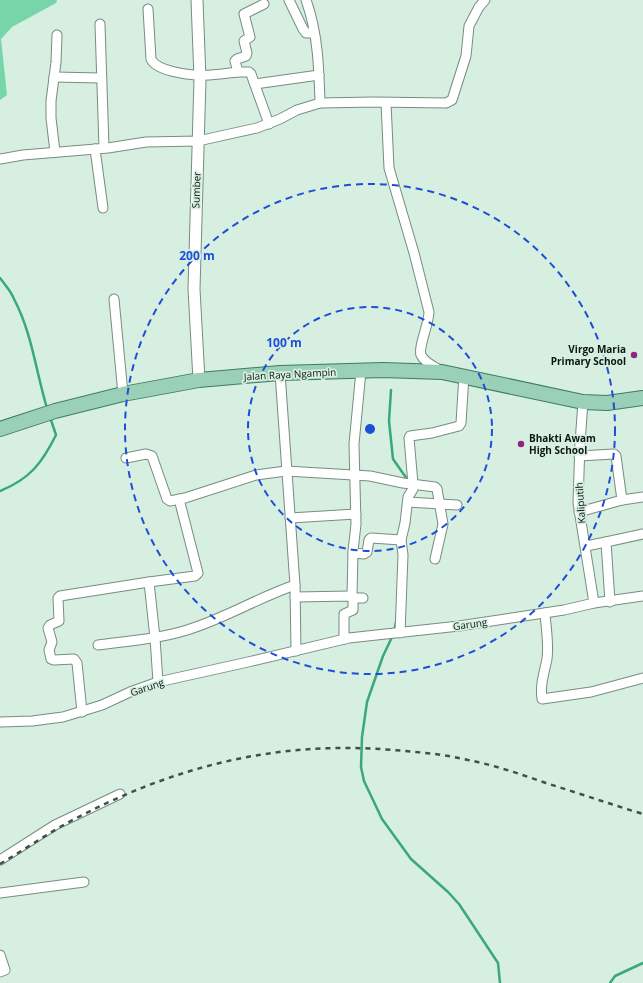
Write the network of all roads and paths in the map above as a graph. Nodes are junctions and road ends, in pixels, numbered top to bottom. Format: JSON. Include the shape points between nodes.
{"nodes":[{"id":1,"x":197,"y":0,"type":"edge"},
{"id":2,"x":288,"y":0,"type":"edge"},
{"id":3,"x":306,"y":0,"type":"edge"},
{"id":4,"x":485,"y":0,"type":"edge"},
{"id":5,"x":264,"y":4,"type":"dead end"},
{"id":6,"x":148,"y":8,"type":"dead end"},
{"id":7,"x":100,"y":24,"type":"dead end"},
{"id":8,"x":314,"y":33,"type":"junction"},
{"id":9,"x":57,"y":35,"type":"dead end"},
{"id":10,"x":238,"y":72,"type":"junction"},
{"id":11,"x":200,"y":75,"type":"junction"},
{"id":12,"x":319,"y":75,"type":"junction"},
{"id":13,"x":54,"y":77,"type":"junction"},
{"id":14,"x":101,"y":78,"type":"junction"},
{"id":15,"x":255,"y":84,"type":"junction"},
{"id":16,"x":320,"y":103,"type":"junction"},
{"id":17,"x":386,"y":103,"type":"junction"},
{"id":18,"x":269,"y":124,"type":"junction"},
{"id":19,"x":198,"y":141,"type":"junction"},
{"id":20,"x":100,"y":148,"type":"junction"},
{"id":21,"x":55,"y":152,"type":"junction"},
{"id":22,"x":0,"y":159,"type":"edge"},
{"id":23,"x":103,"y":208,"type":"dead end"},
{"id":24,"x":114,"y":299,"type":"dead end"},
{"id":25,"x":361,"y":371,"type":"junction"},
{"id":26,"x":442,"y":372,"type":"junction"},
{"id":27,"x":280,"y":373,"type":"junction"},
{"id":28,"x":464,"y":375,"type":"junction"},
{"id":29,"x":200,"y":380,"type":"junction"},
{"id":30,"x":123,"y":394,"type":"junction"},
{"id":31,"x":643,"y":398,"type":"edge"},
{"id":32,"x":583,"y":402,"type":"junction"},
{"id":33,"x":0,"y":428,"type":"edge"},
{"id":34,"x":579,"y":456,"type":"junction"},
{"id":35,"x":126,"y":458,"type":"dead end"},
{"id":36,"x":286,"y":471,"type":"junction"},
{"id":37,"x":354,"y":474,"type":"junction"},
{"id":38,"x":414,"y":484,"type":"junction"},
{"id":39,"x":643,"y":497,"type":"edge"},
{"id":40,"x":179,"y":499,"type":"junction"},
{"id":41,"x":622,"y":500,"type":"junction"},
{"id":42,"x":408,"y":502,"type":"junction"},
{"id":43,"x":440,"y":505,"type":"junction"},
{"id":44,"x":457,"y":505,"type":"dead end"},
{"id":45,"x":579,"y":512,"type":"junction"},
{"id":46,"x":356,"y":514,"type":"junction"},
{"id":47,"x":290,"y":518,"type":"junction"},
{"id":48,"x":643,"y":534,"type":"edge"},
{"id":49,"x":398,"y":540,"type":"junction"},
{"id":50,"x":606,"y":542,"type":"junction"},
{"id":51,"x":586,"y":546,"type":"junction"},
{"id":52,"x":353,"y":554,"type":"junction"},
{"id":53,"x":435,"y":559,"type":"dead end"},
{"id":54,"x":149,"y":582,"type":"junction"},
{"id":55,"x":295,"y":585,"type":"junction"},
{"id":56,"x":295,"y":597,"type":"junction"},
{"id":57,"x":352,"y":597,"type":"junction"},
{"id":58,"x":643,"y":597,"type":"edge"},
{"id":59,"x":363,"y":598,"type":"dead end"},
{"id":60,"x":610,"y":602,"type":"junction"},
{"id":61,"x":594,"y":603,"type":"junction"},
{"id":62,"x":545,"y":613,"type":"junction"},
{"id":63,"x":400,"y":633,"type":"junction"},
{"id":64,"x":155,"y":638,"type":"junction"},
{"id":65,"x":344,"y":639,"type":"junction"},
{"id":66,"x":98,"y":645,"type":"dead end"},
{"id":67,"x":296,"y":651,"type":"junction"},
{"id":68,"x":643,"y":678,"type":"edge"},
{"id":69,"x":158,"y":682,"type":"junction"},
{"id":70,"x":542,"y":699,"type":"junction"},
{"id":71,"x":542,"y":709,"type":"dead end"},
{"id":72,"x":82,"y":712,"type":"junction"},
{"id":73,"x":0,"y":722,"type":"edge"},
{"id":74,"x":120,"y":794,"type":"dead end"},
{"id":75,"x":0,"y":860,"type":"edge"},
{"id":76,"x":84,"y":882,"type":"dead end"},
{"id":77,"x":0,"y":893,"type":"edge"},
{"id":78,"x":0,"y":955,"type":"edge"},
{"id":79,"x":0,"y":972,"type":"edge"}],
"edges":[{"from":1,"to":11,"type":"street","name":"Sumber"},
{"from":2,"to":8,"type":"street","via":[[306,33]]},
{"from":3,"to":8,"type":"street"},
{"from":4,"to":17,"type":"street","via":[[469,26],[466,56],[452,100],[446,103]]},
{"from":5,"to":10,"type":"street","via":[[244,14],[250,37],[244,41],[246,56],[235,61]]},
{"from":6,"to":11,"type":"street","via":[[152,62],[174,72]]},
{"from":7,"to":14,"type":"street"},
{"from":8,"to":12,"type":"street"},
{"from":9,"to":13,"type":"street"},
{"from":10,"to":11,"type":"street"},
{"from":10,"to":15,"type":"street","via":[[249,72]]},
{"from":11,"to":19,"type":"street","name":"Sumber"},
{"from":12,"to":15,"type":"street"},
{"from":12,"to":16,"type":"street"},
{"from":13,"to":14,"type":"street"},
{"from":13,"to":21,"type":"street","via":[[50,118]]},
{"from":14,"to":20,"type":"street"},
{"from":15,"to":18,"type":"street"},
{"from":16,"to":17,"type":"street"},
{"from":16,"to":18,"type":"street","via":[[297,110]]},
{"from":17,"to":26,"type":"street","via":[[389,168],[429,312],[421,356]]},
{"from":18,"to":19,"type":"street"},
{"from":19,"to":20,"type":"street","via":[[146,142]]},
{"from":19,"to":29,"type":"street","name":"Sumber","via":[[194,289]]},
{"from":20,"to":21,"type":"street"},
{"from":20,"to":23,"type":"street"},
{"from":21,"to":22,"type":"street"},
{"from":24,"to":30,"type":"street"},
{"from":25,"to":26,"type":"main road","name":"Jalan Raya Ngampin"},
{"from":25,"to":27,"type":"main road","name":"Jalan Raya Ngampin"},
{"from":25,"to":37,"type":"street","via":[[355,429]]},
{"from":26,"to":28,"type":"main road","name":"Jalan Raya Ngampin"},
{"from":27,"to":29,"type":"main road","name":"Jalan Raya Ngampin"},
{"from":27,"to":36,"type":"street"},
{"from":28,"to":32,"type":"main road","name":"Jalan Raya Ngampin"},
{"from":28,"to":38,"type":"street","via":[[459,426],[409,438]]},
{"from":29,"to":30,"type":"main road","name":"Jalan Raya Ngampin"},
{"from":30,"to":33,"type":"main road","name":"Jalan Raya Ngampin","via":[[55,410]]},
{"from":31,"to":32,"type":"main road","name":"Jalan Raya Ngampin","via":[[607,403]]},
{"from":32,"to":34,"type":"street","name":"Kaliputih"},
{"from":34,"to":41,"type":"street","via":[[616,456]]},
{"from":34,"to":45,"type":"street","name":"Kaliputih"},
{"from":35,"to":40,"type":"street","via":[[148,454],[152,456],[167,499]]},
{"from":36,"to":37,"type":"street"},
{"from":36,"to":40,"type":"street","via":[[256,475]]},
{"from":36,"to":47,"type":"street"},
{"from":37,"to":38,"type":"street"},
{"from":37,"to":46,"type":"street"},
{"from":38,"to":42,"type":"street"},
{"from":38,"to":43,"type":"street","via":[[435,487]]},
{"from":39,"to":41,"type":"street"},
{"from":40,"to":54,"type":"street","via":[[198,573],[195,576]]},
{"from":41,"to":45,"type":"street"},
{"from":42,"to":43,"type":"street"},
{"from":42,"to":49,"type":"street","via":[[405,523]]},
{"from":43,"to":44,"type":"street"},
{"from":43,"to":53,"type":"street","via":[[443,524]]},
{"from":45,"to":51,"type":"street","name":"Kaliputih"},
{"from":46,"to":47,"type":"street"},
{"from":46,"to":52,"type":"street"},
{"from":47,"to":55,"type":"street"},
{"from":48,"to":50,"type":"street"},
{"from":49,"to":52,"type":"street","via":[[371,538],[367,552]]},
{"from":49,"to":63,"type":"street","via":[[403,555]]},
{"from":50,"to":51,"type":"street"},
{"from":50,"to":60,"type":"street"},
{"from":51,"to":61,"type":"street","name":"Kaliputih"},
{"from":52,"to":57,"type":"street"},
{"from":54,"to":64,"type":"street"},
{"from":54,"to":72,"type":"street","via":[[58,598],[59,621],[48,628],[52,642],[49,650],[51,659],[74,659]]},
{"from":55,"to":56,"type":"street"},
{"from":55,"to":64,"type":"street","via":[[260,598],[206,624]]},
{"from":56,"to":57,"type":"street"},
{"from":56,"to":67,"type":"street"},
{"from":57,"to":59,"type":"street"},
{"from":57,"to":65,"type":"street","via":[[353,610],[344,614]]},
{"from":58,"to":60,"type":"street","name":"Garung"},
{"from":60,"to":61,"type":"street","name":"Garung"},
{"from":61,"to":62,"type":"street","name":"Garung"},
{"from":62,"to":63,"type":"street","name":"Garung"},
{"from":62,"to":70,"type":"street","via":[[547,659],[541,688]]},
{"from":63,"to":65,"type":"street","name":"Garung"},
{"from":64,"to":66,"type":"street"},
{"from":64,"to":69,"type":"street"},
{"from":65,"to":67,"type":"street","name":"Garung"},
{"from":67,"to":69,"type":"street","name":"Garung"},
{"from":68,"to":70,"type":"street","via":[[591,692]]},
{"from":69,"to":72,"type":"street","name":"Garung"},
{"from":70,"to":71,"type":"street"},
{"from":72,"to":73,"type":"street","name":"Garung","via":[[32,721]]},
{"from":74,"to":75,"type":"street","via":[[55,825]]},
{"from":76,"to":77,"type":"street"},
{"from":78,"to":79,"type":"street","via":[[5,970]]}]}
